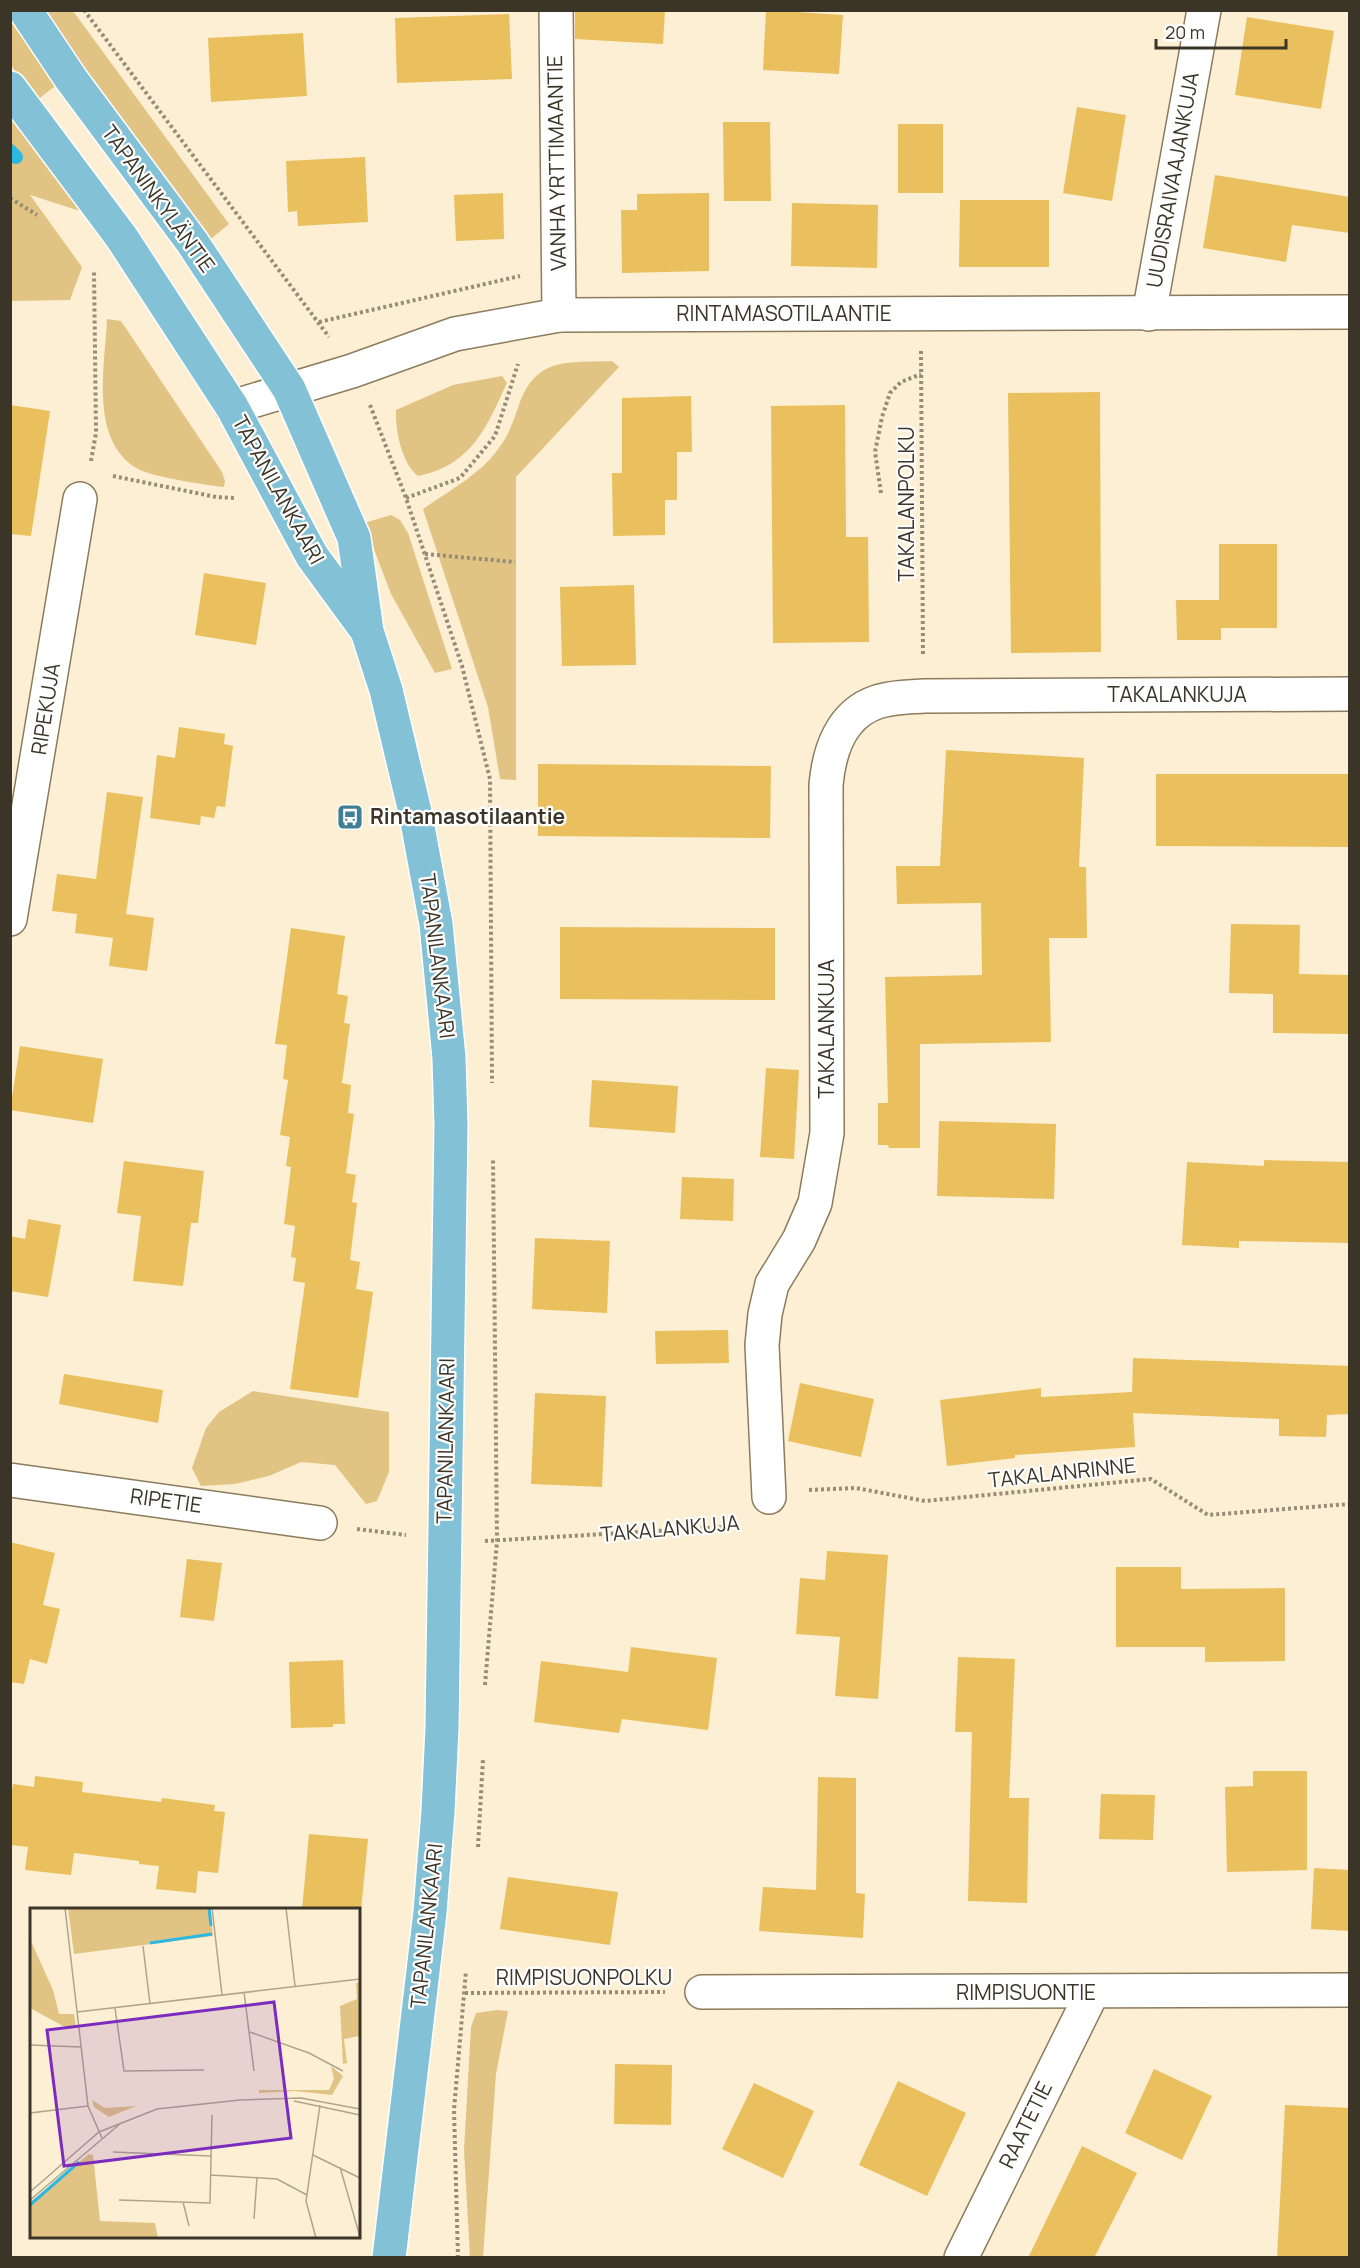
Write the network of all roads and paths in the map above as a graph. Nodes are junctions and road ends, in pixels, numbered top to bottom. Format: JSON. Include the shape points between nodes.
{"nodes":[{"id":1,"x":25,"y":10,"type":"edge"},
{"id":2,"x":556,"y":10,"type":"edge"},
{"id":3,"x":1204,"y":10,"type":"edge"},
{"id":4,"x":10,"y":88,"type":"edge"},
{"id":5,"x":10,"y":198,"type":"edge"},
{"id":6,"x":37,"y":215,"type":"dead end"},
{"id":7,"x":94,"y":267,"type":"dead end"},
{"id":8,"x":1350,"y":312,"type":"edge"},
{"id":9,"x":921,"y":313,"type":"junction"},
{"id":10,"x":1149,"y":314,"type":"junction"},
{"id":11,"x":559,"y":315,"type":"junction"},
{"id":12,"x":519,"y":360,"type":"dead end"},
{"id":13,"x":921,"y":374,"type":"junction"},
{"id":14,"x":289,"y":389,"type":"junction"},
{"id":15,"x":232,"y":407,"type":"junction"},
{"id":16,"x":84,"y":485,"type":"junction"},
{"id":17,"x":881,"y":493,"type":"dead end"},
{"id":18,"x":239,"y":498,"type":"dead end"},
{"id":19,"x":406,"y":498,"type":"dead end"},
{"id":20,"x":425,"y":554,"type":"dead end"},
{"id":21,"x":515,"y":562,"type":"dead end"},
{"id":22,"x":367,"y":631,"type":"junction"},
{"id":23,"x":1350,"y":694,"type":"edge"},
{"id":24,"x":924,"y":696,"type":"junction"},
{"id":25,"x":10,"y":919,"type":"edge"},
{"id":26,"x":10,"y":1480,"type":"edge"},
{"id":27,"x":770,"y":1497,"type":"junction"},
{"id":28,"x":1350,"y":1504,"type":"edge"},
{"id":29,"x":320,"y":1523,"type":"joint"},
{"id":30,"x":445,"y":1539,"type":"junction"},
{"id":31,"x":1350,"y":1990,"type":"edge"},
{"id":32,"x":702,"y":1992,"type":"joint"},
{"id":33,"x":1092,"y":1993,"type":"junction"},
{"id":34,"x":389,"y":2258,"type":"edge"},
{"id":35,"x":458,"y":2258,"type":"edge"},
{"id":36,"x":961,"y":2258,"type":"edge"}],
"edges":[{"from":1,"to":14,"type":"main road","name":"TAPANINKYLÄNTIE","via":[[192,242]]},
{"from":2,"to":11,"type":"street","name":"VANHA YRTTIMAANTIE"},
{"from":3,"to":10,"type":"street","name":"UUDISRAIVAAJANKUJA"},
{"from":4,"to":15,"type":"main road","via":[[122,238]]},
{"from":5,"to":6,"type":"path"},
{"from":7,"to":16,"type":"path","via":[[96,433]]},
{"from":8,"to":10,"type":"street","name":"RINTAMASOTILAANTIE"},
{"from":9,"to":10,"type":"street","name":"RINTAMASOTILAANTIE"},
{"from":9,"to":11,"type":"street","name":"RINTAMASOTILAANTIE"},
{"from":9,"to":13,"type":"path","name":"TAKALANPOLKU"},
{"from":11,"to":14,"type":"street","name":"RINTAMASOTILAANTIE","via":[[455,334]]},
{"from":12,"to":19,"type":"path","via":[[495,436],[460,478]]},
{"from":13,"to":17,"type":"path","via":[[901,381],[890,393],[875,452]]},
{"from":13,"to":24,"type":"path","name":"TAKALANPOLKU"},
{"from":14,"to":15,"type":"street","name":"RINTAMASOTILAANTIE"},
{"from":14,"to":22,"type":"main road","name":"TAPANILANKAARI","via":[[354,538]]},
{"from":15,"to":22,"type":"main road","name":"TAPANILANKAARI","via":[[312,556]]},
{"from":16,"to":18,"type":"path"},
{"from":16,"to":25,"type":"street","name":"RIPEKUJA"},
{"from":20,"to":21,"type":"path"},
{"from":22,"to":30,"type":"main road","name":"TAPANILANKAARI","via":[[386,690],[416,816],[444,988],[451,1125]]},
{"from":23,"to":24,"type":"street","name":"TAKALANKUJA"},
{"from":24,"to":27,"type":"street","name":"TAKALANKUJA","via":[[878,702],[857,712],[839,735],[828,760],[826,1134],[815,1203],[799,1240],[772,1284],[765,1314],[762,1345]]},
{"from":26,"to":29,"type":"street","name":"RIPETIE"},
{"from":27,"to":28,"type":"path","name":"TAKALANRINNE","via":[[815,1489],[856,1488],[925,1501],[1151,1479],[1208,1515]]},
{"from":27,"to":30,"type":"path","name":"TAKALANKUJA","via":[[746,1526],[496,1541]]},
{"from":29,"to":30,"type":"path","name":"TAKALANKUJA"},
{"from":30,"to":34,"type":"main road","name":"TAPANILANKAARI","via":[[438,1811],[429,1923]]},
{"from":31,"to":33,"type":"street","name":"RIMPISUONTIE"},
{"from":32,"to":33,"type":"street","name":"RIMPISUONTIE"},
{"from":32,"to":35,"type":"path","name":"RIMPISUONPOLKU","via":[[465,1993],[454,2110]]},
{"from":33,"to":36,"type":"street","name":"RAATETIE"}]}
